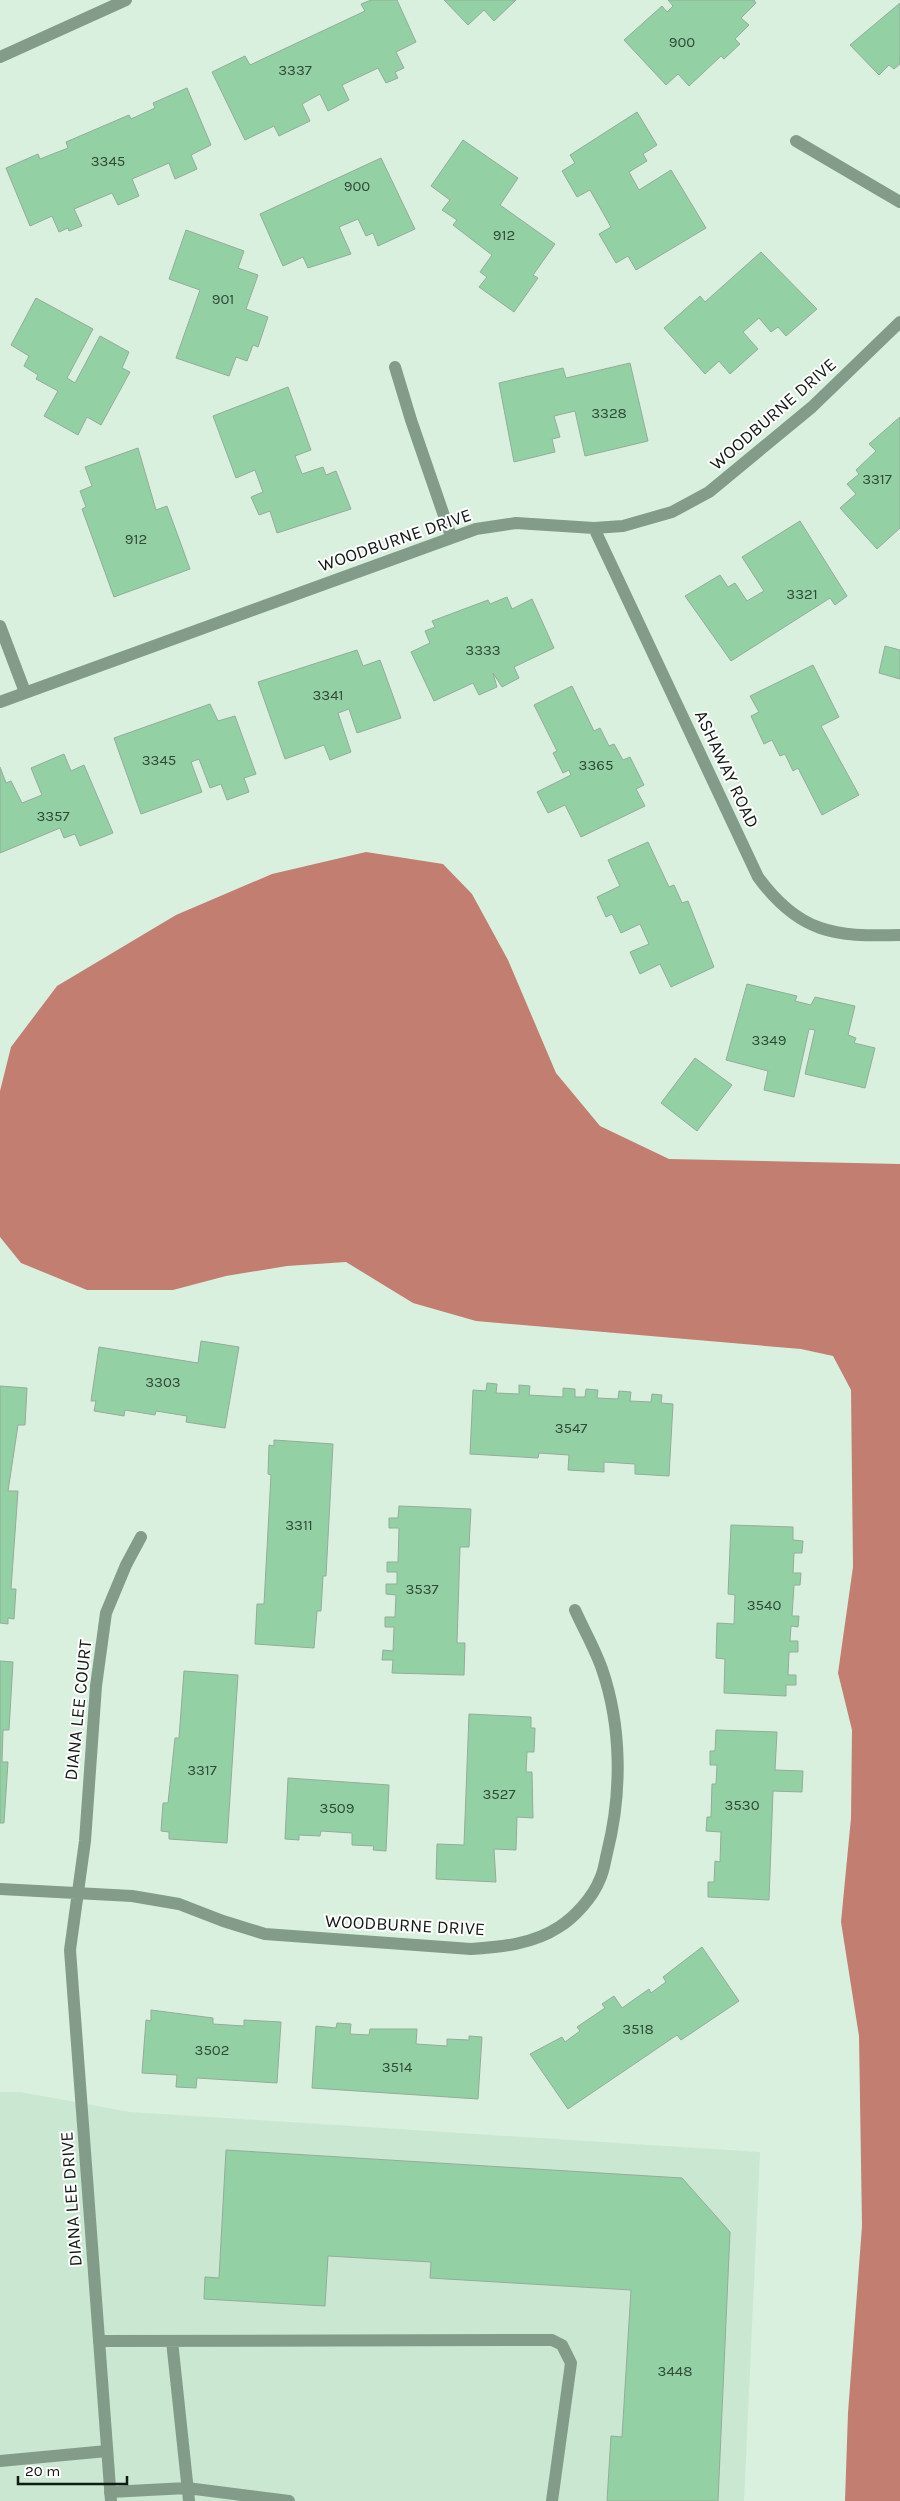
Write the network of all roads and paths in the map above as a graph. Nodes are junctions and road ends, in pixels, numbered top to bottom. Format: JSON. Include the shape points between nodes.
{"nodes":[{"id":1,"x":126,"y":0,"type":"edge"},
{"id":2,"x":0,"y":57,"type":"edge"},
{"id":3,"x":796,"y":141,"type":"dead end"},
{"id":4,"x":900,"y":202,"type":"edge"},
{"id":5,"x":900,"y":322,"type":"edge"},
{"id":6,"x":395,"y":367,"type":"dead end"},
{"id":7,"x":594,"y":528,"type":"junction"},
{"id":8,"x":451,"y":536,"type":"junction"},
{"id":9,"x":0,"y":626,"type":"edge"},
{"id":10,"x":25,"y":692,"type":"junction"},
{"id":11,"x":0,"y":702,"type":"edge"},
{"id":12,"x":900,"y":935,"type":"edge"},
{"id":13,"x":141,"y":1537,"type":"dead end"},
{"id":14,"x":575,"y":1610,"type":"dead end"},
{"id":15,"x":0,"y":1890,"type":"edge"},
{"id":16,"x":76,"y":1894,"type":"junction"},
{"id":17,"x":99,"y":2341,"type":"junction"},
{"id":18,"x":172,"y":2341,"type":"junction"},
{"id":19,"x":107,"y":2451,"type":"junction"},
{"id":20,"x":0,"y":2461,"type":"edge"},
{"id":21,"x":188,"y":2495,"type":"edge"},
{"id":22,"x":111,"y":2496,"type":"edge"},
{"id":23,"x":289,"y":2501,"type":"edge"},
{"id":24,"x":552,"y":2501,"type":"edge"}],
"edges":[{"from":1,"to":2,"type":"street"},
{"from":3,"to":4,"type":"street"},
{"from":5,"to":7,"type":"street","name":"WOODBURNE DRIVE","via":[[812,407],[709,492],[672,512],[623,526]]},
{"from":6,"to":8,"type":"street"},
{"from":7,"to":8,"type":"street","name":"WOODBURNE DRIVE","via":[[516,523]]},
{"from":7,"to":12,"type":"street","name":"ASHAWAY ROAD","via":[[758,877],[773,897],[797,918],[826,931],[857,936]]},
{"from":8,"to":10,"type":"street","name":"WOODBURNE DRIVE"},
{"from":9,"to":10,"type":"street"},
{"from":10,"to":11,"type":"street","name":"WOODBURNE DRIVE"},
{"from":13,"to":16,"type":"street","name":"DIANA LEE COURT","via":[[106,1613],[96,1686],[85,1841]]},
{"from":14,"to":16,"type":"street","name":"WOODBURNE DRIVE","via":[[602,1670],[614,1721],[618,1774],[613,1828],[600,1879],[583,1906],[559,1927],[529,1941],[500,1947],[462,1948],[265,1934],[179,1904],[132,1896]]},
{"from":15,"to":16,"type":"street","name":"WOODBURNE DRIVE"},
{"from":16,"to":17,"type":"street","name":"DIANA LEE DRIVE","via":[[70,1950]]},
{"from":17,"to":18,"type":"street"},
{"from":17,"to":19,"type":"street","name":"DIANA LEE DRIVE"},
{"from":18,"to":21,"type":"street"},
{"from":18,"to":24,"type":"street","via":[[552,2340],[562,2346],[571,2363]]},
{"from":19,"to":20,"type":"street"},
{"from":19,"to":22,"type":"street","name":"DIANA LEE DRIVE"},
{"from":21,"to":22,"type":"street"},
{"from":21,"to":23,"type":"street"}]}
